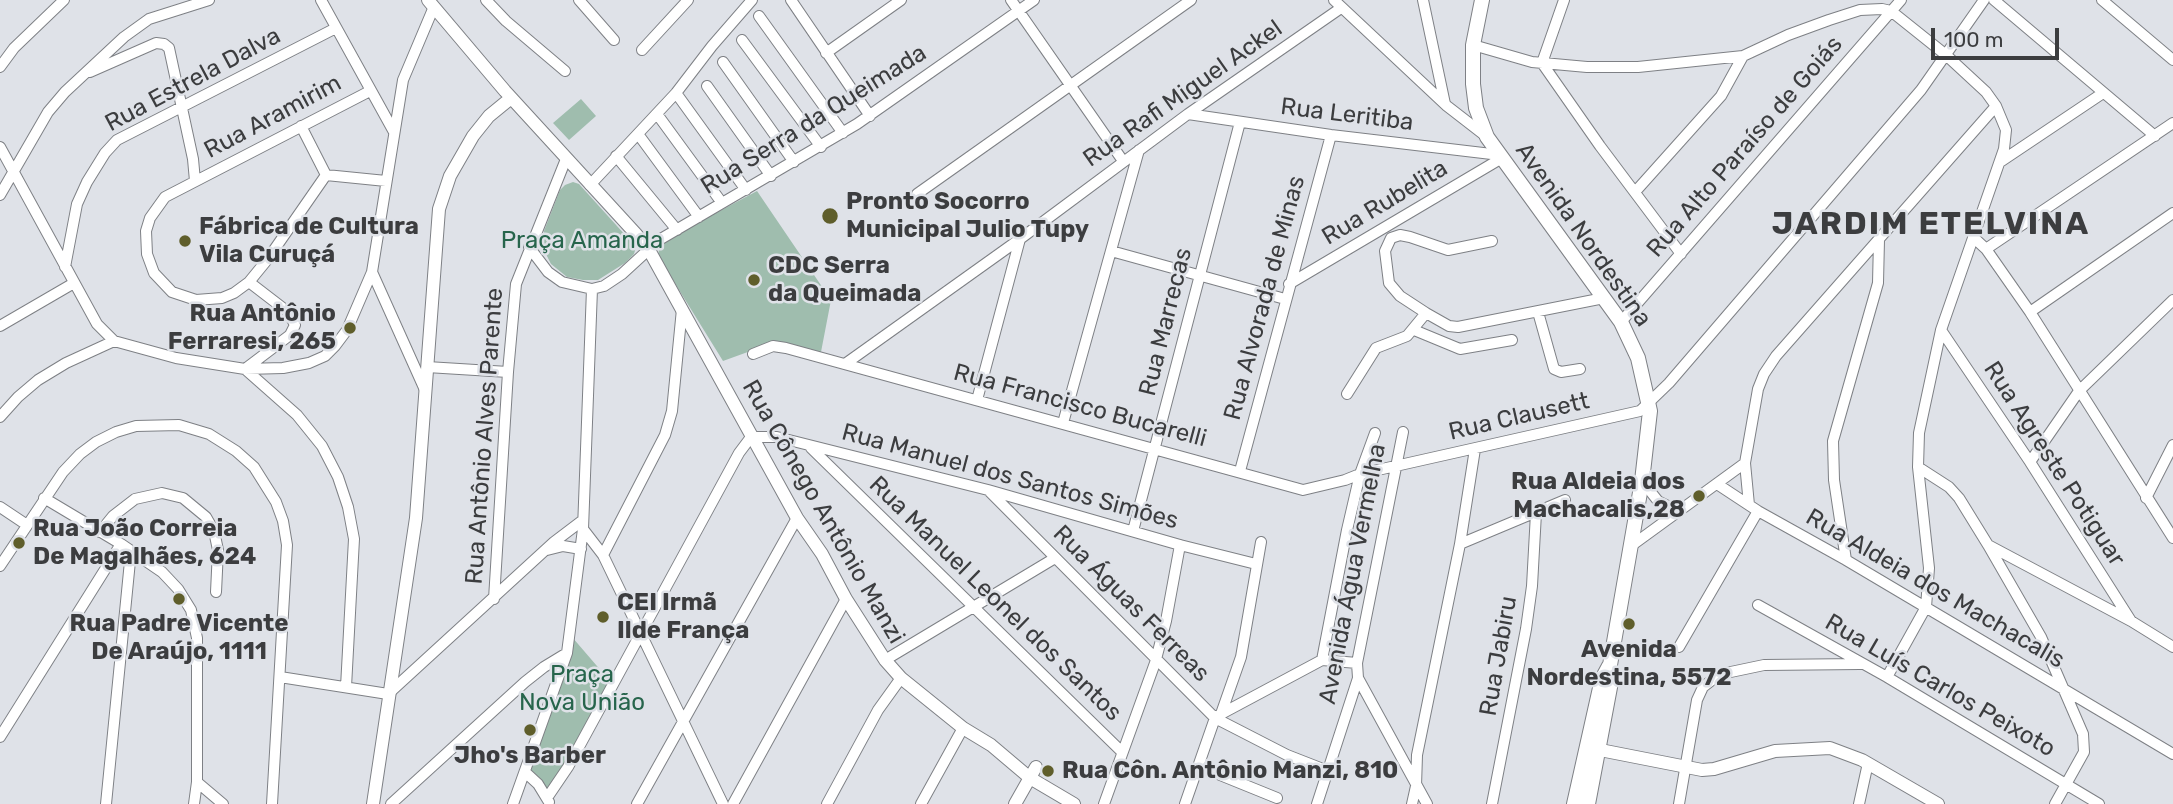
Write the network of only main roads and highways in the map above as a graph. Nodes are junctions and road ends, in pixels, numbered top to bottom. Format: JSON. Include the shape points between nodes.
{"nodes":[{"id":1,"x":1482,"y":0,"type":"edge"},
{"id":2,"x":1593,"y":749,"type":"junction"},
{"id":3,"x":1574,"y":804,"type":"edge"},
{"id":4,"x":1588,"y":804,"type":"edge"}],
"edges":[{"from":1,"to":2,"type":"main road","name":"Avenida Nordestina","via":[[1473,45],[1476,108],[1487,137],[1621,322],[1638,358],[1649,405],[1642,481],[1610,665],[1602,679]]},
{"from":2,"to":3,"type":"main road","name":"Avenida Nordestina"},
{"from":2,"to":4,"type":"main road","name":"Avenida Nordestina"}]}
